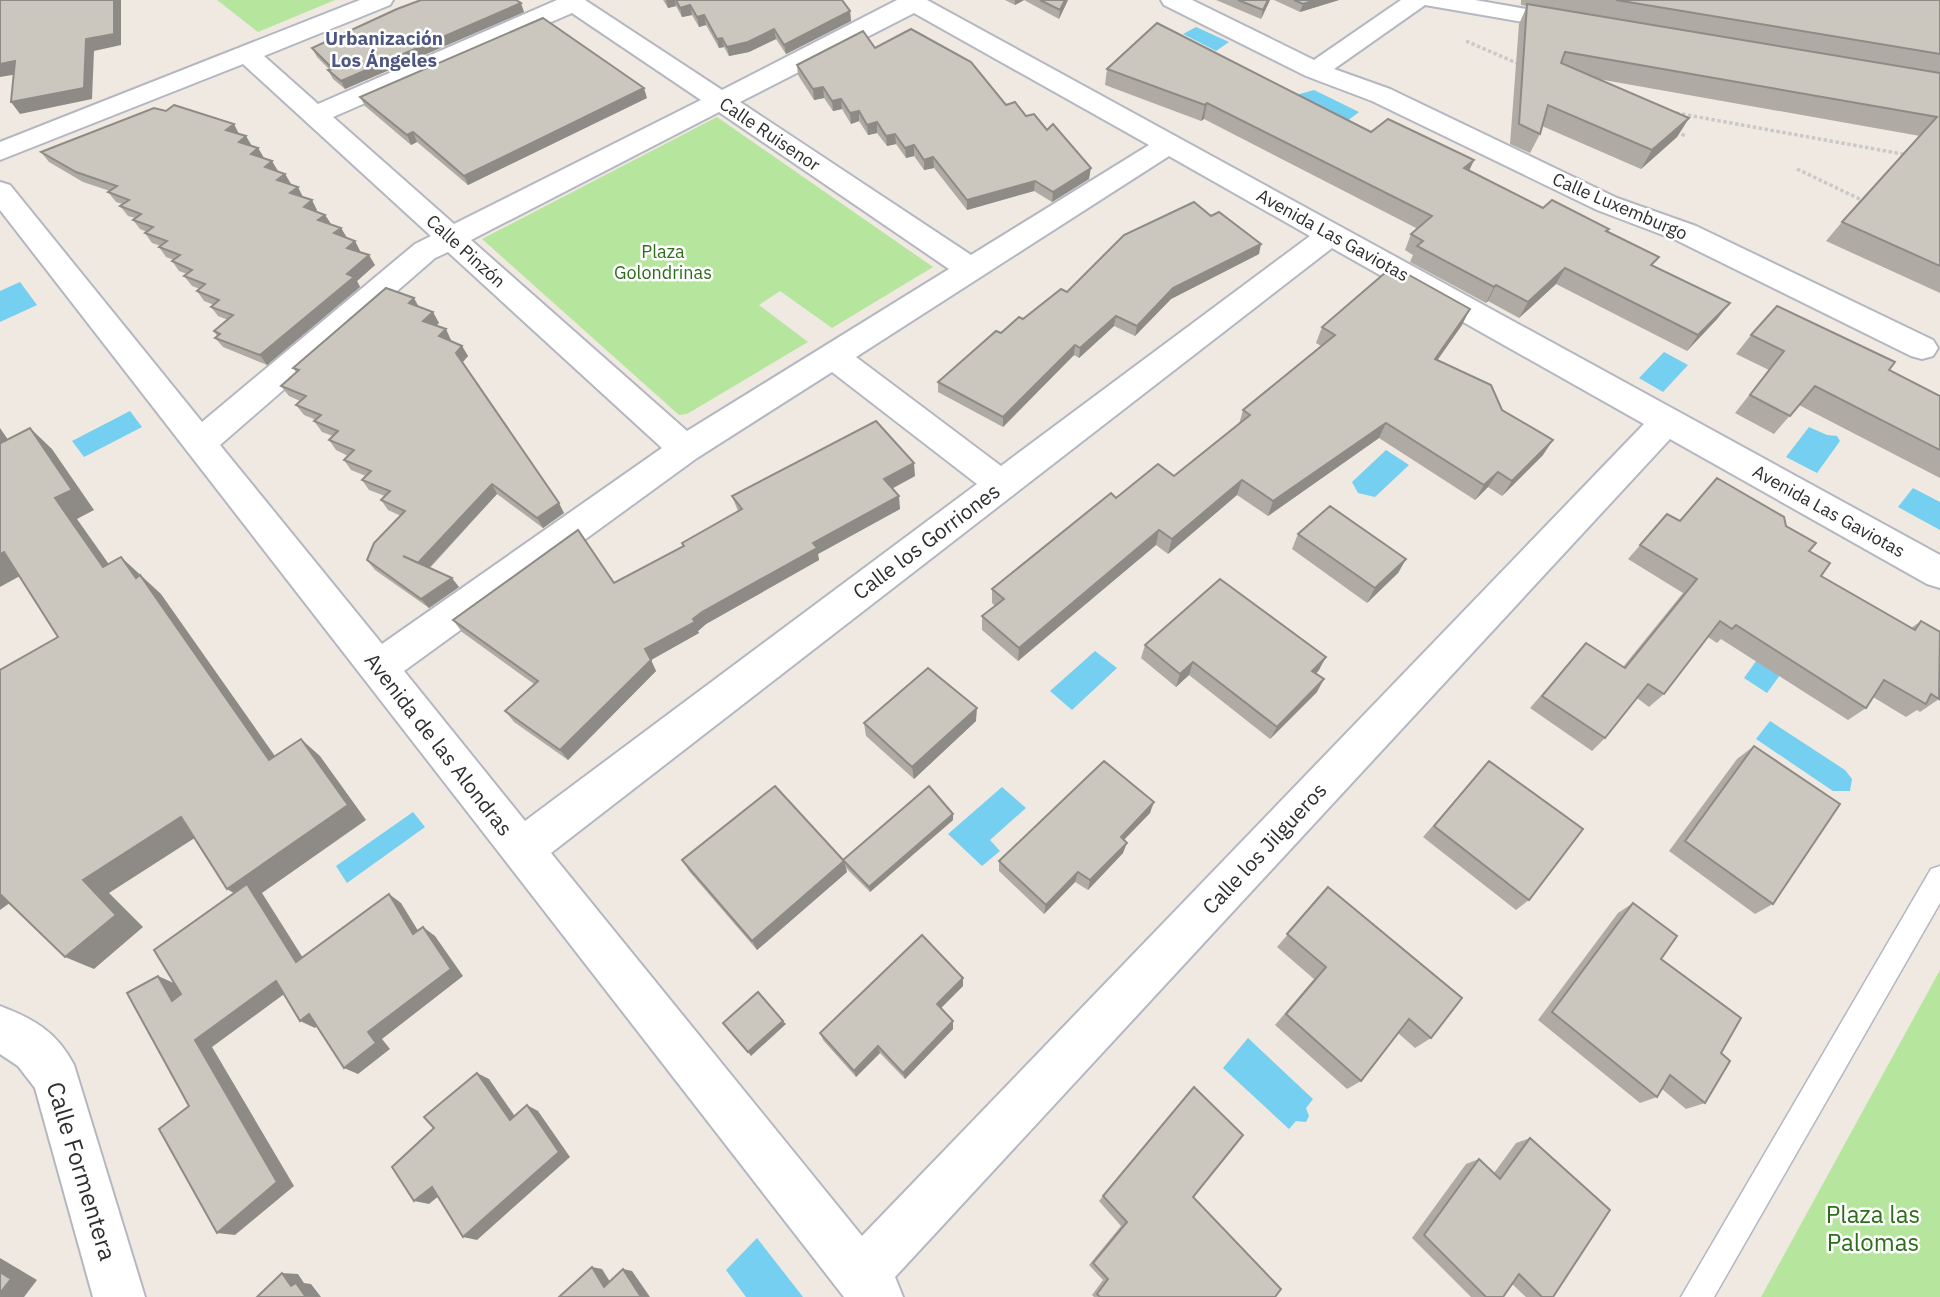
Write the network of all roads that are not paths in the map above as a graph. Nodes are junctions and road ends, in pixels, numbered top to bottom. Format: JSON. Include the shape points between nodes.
{"nodes":[{"id":1,"x":1173,"y":0,"type":"edge"},
{"id":2,"x":1432,"y":0,"type":"edge"},
{"id":3,"x":377,"y":1,"type":"edge"},
{"id":4,"x":912,"y":1,"type":"edge"},
{"id":5,"x":572,"y":2,"type":"edge"},
{"id":6,"x":1409,"y":6,"type":"edge"},
{"id":7,"x":1597,"y":27,"type":"edge"},
{"id":8,"x":246,"y":53,"type":"junction"},
{"id":9,"x":1315,"y":71,"type":"junction"},
{"id":10,"x":721,"y":101,"type":"junction"},
{"id":11,"x":314,"y":115,"type":"junction"},
{"id":12,"x":1169,"y":144,"type":"junction"},
{"id":13,"x":0,"y":152,"type":"edge"},
{"id":14,"x":0,"y":191,"type":"edge"},
{"id":15,"x":1331,"y":234,"type":"junction"},
{"id":16,"x":451,"y":238,"type":"junction"},
{"id":17,"x":971,"y":269,"type":"junction"},
{"id":18,"x":1922,"y":348,"type":"dead end"},
{"id":19,"x":833,"y":356,"type":"junction"},
{"id":20,"x":1667,"y":421,"type":"junction"},
{"id":21,"x":200,"y":443,"type":"junction"},
{"id":22,"x":685,"y":449,"type":"junction"},
{"id":23,"x":1001,"y":484,"type":"junction"},
{"id":24,"x":1940,"y":573,"type":"edge"},
{"id":25,"x":379,"y":668,"type":"junction"},
{"id":26,"x":522,"y":849,"type":"junction"},
{"id":27,"x":1940,"y":878,"type":"edge"},
{"id":28,"x":0,"y":1030,"type":"edge"},
{"id":29,"x":869,"y":1286,"type":"edge"},
{"id":30,"x":119,"y":1297,"type":"edge"},
{"id":31,"x":1697,"y":1297,"type":"edge"}],
"edges":[{"from":1,"to":9,"type":"street","name":"Calle Luxemburgo"},
{"from":2,"to":7,"type":"street"},
{"from":3,"to":8,"type":"street"},
{"from":4,"to":10,"type":"street"},
{"from":4,"to":12,"type":"street","name":"Avenida Las Gaviotas"},
{"from":5,"to":10,"type":"street","name":"Calle Ruisenor"},
{"from":5,"to":11,"type":"street"},
{"from":6,"to":9,"type":"street"},
{"from":8,"to":11,"type":"street","name":"Calle Pinzón"},
{"from":8,"to":13,"type":"street"},
{"from":9,"to":18,"type":"street","name":"Calle Luxemburgo","via":[[1381,94],[1607,204],[1686,233]]},
{"from":10,"to":16,"type":"street"},
{"from":10,"to":17,"type":"street","name":"Calle Ruisenor"},
{"from":11,"to":16,"type":"street","name":"Calle Pinzón"},
{"from":12,"to":15,"type":"street","name":"Avenida Las Gaviotas"},
{"from":12,"to":17,"type":"street"},
{"from":14,"to":21,"type":"street","name":"Avenida de las Alondras"},
{"from":15,"to":20,"type":"street","name":"Avenida Las Gaviotas"},
{"from":15,"to":23,"type":"street","name":"Calle los Gorriones"},
{"from":16,"to":21,"type":"street","via":[[425,251]]},
{"from":16,"to":22,"type":"street","name":"Calle Pinzón"},
{"from":17,"to":19,"type":"street"},
{"from":19,"to":22,"type":"street"},
{"from":19,"to":23,"type":"street"},
{"from":20,"to":24,"type":"street","name":"Avenida Las Gaviotas"},
{"from":20,"to":29,"type":"street","name":"Calle los Jilgueros"},
{"from":21,"to":25,"type":"street","name":"Avenida de las Alondras"},
{"from":22,"to":25,"type":"street"},
{"from":23,"to":26,"type":"street","name":"Calle los Gorriones"},
{"from":25,"to":26,"type":"street","name":"Avenida de las Alondras"},
{"from":26,"to":29,"type":"street","name":"Avenida de las Alondras"},
{"from":27,"to":31,"type":"lane"},
{"from":28,"to":30,"type":"street","name":"Calle Formentera","via":[[27,1040],[46,1058],[57,1082]]}]}
